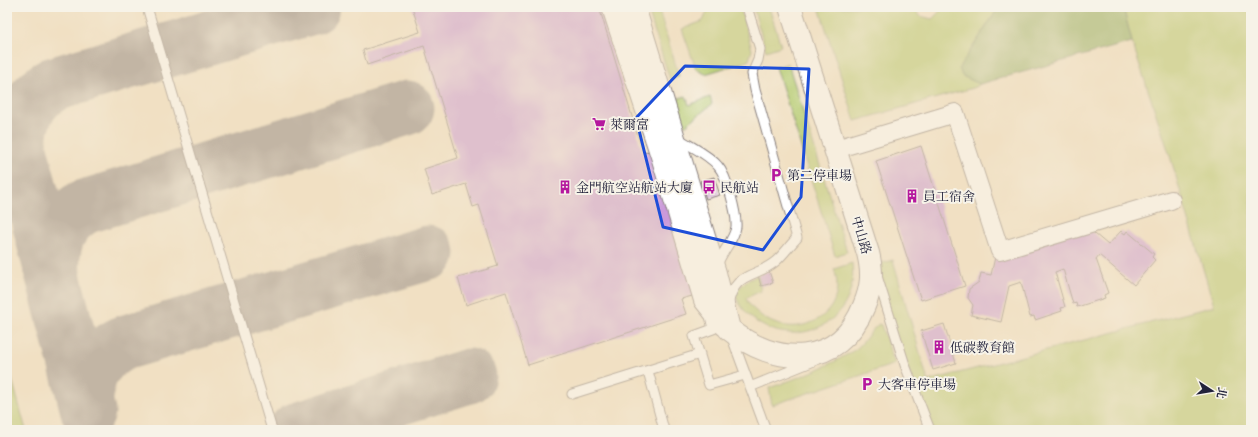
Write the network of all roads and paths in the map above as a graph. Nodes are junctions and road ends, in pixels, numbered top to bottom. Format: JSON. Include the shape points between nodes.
{"nodes":[{"id":1,"x":147,"y":7,"type":"edge"},
{"id":2,"x":614,"y":7,"type":"edge"},
{"id":3,"x":634,"y":7,"type":"edge"},
{"id":4,"x":747,"y":7,"type":"edge"},
{"id":5,"x":790,"y":7,"type":"edge"},
{"id":6,"x":673,"y":135,"type":"junction"},
{"id":7,"x":836,"y":149,"type":"junction"},
{"id":8,"x":1171,"y":200,"type":"dead end"},
{"id":9,"x":871,"y":266,"type":"junction"},
{"id":10,"x":715,"y":273,"type":"junction"},
{"id":11,"x":705,"y":300,"type":"junction"},
{"id":12,"x":729,"y":329,"type":"junction"},
{"id":13,"x":826,"y":350,"type":"junction"},
{"id":14,"x":700,"y":354,"type":"junction"},
{"id":15,"x":648,"y":370,"type":"junction"},
{"id":16,"x":745,"y":375,"type":"junction"},
{"id":17,"x":750,"y":387,"type":"junction"},
{"id":18,"x":572,"y":394,"type":"dead end"},
{"id":19,"x":272,"y":430,"type":"edge"},
{"id":20,"x":664,"y":430,"type":"edge"},
{"id":21,"x":766,"y":430,"type":"edge"},
{"id":22,"x":930,"y":430,"type":"edge"}],
"edges":[{"from":1,"to":19,"type":"lane"},
{"from":2,"to":11,"type":"street","name":"中山路"},
{"from":3,"to":6,"type":"street"},
{"from":4,"to":12,"type":"lane","via":[[760,49],[752,74],[755,90],[797,238],[776,261],[751,274],[732,290],[728,304]]},
{"from":5,"to":7,"type":"street","name":"中山路"},
{"from":6,"to":10,"type":"street"},
{"from":6,"to":10,"type":"lane","via":[[719,167],[730,195],[736,228]]},
{"from":7,"to":8,"type":"street","via":[[956,113],[1000,251]]},
{"from":7,"to":9,"type":"street","name":"中山路"},
{"from":9,"to":13,"type":"street","name":"中山路","via":[[872,282],[861,316],[843,339]]},
{"from":9,"to":22,"type":"lane","via":[[878,277],[905,365]]},
{"from":10,"to":12,"type":"street"},
{"from":11,"to":12,"type":"street","name":"中山路"},
{"from":11,"to":14,"type":"lane","via":[[713,329],[694,336]]},
{"from":12,"to":13,"type":"street","name":"中山路","via":[[752,344],[783,355],[810,355]]},
{"from":12,"to":16,"type":"lane"},
{"from":13,"to":17,"type":"lane","via":[[808,365]]},
{"from":14,"to":15,"type":"lane"},
{"from":14,"to":16,"type":"lane","via":[[709,385]]},
{"from":15,"to":18,"type":"lane"},
{"from":15,"to":20,"type":"lane"},
{"from":16,"to":17,"type":"lane"},
{"from":17,"to":21,"type":"lane"}]}
